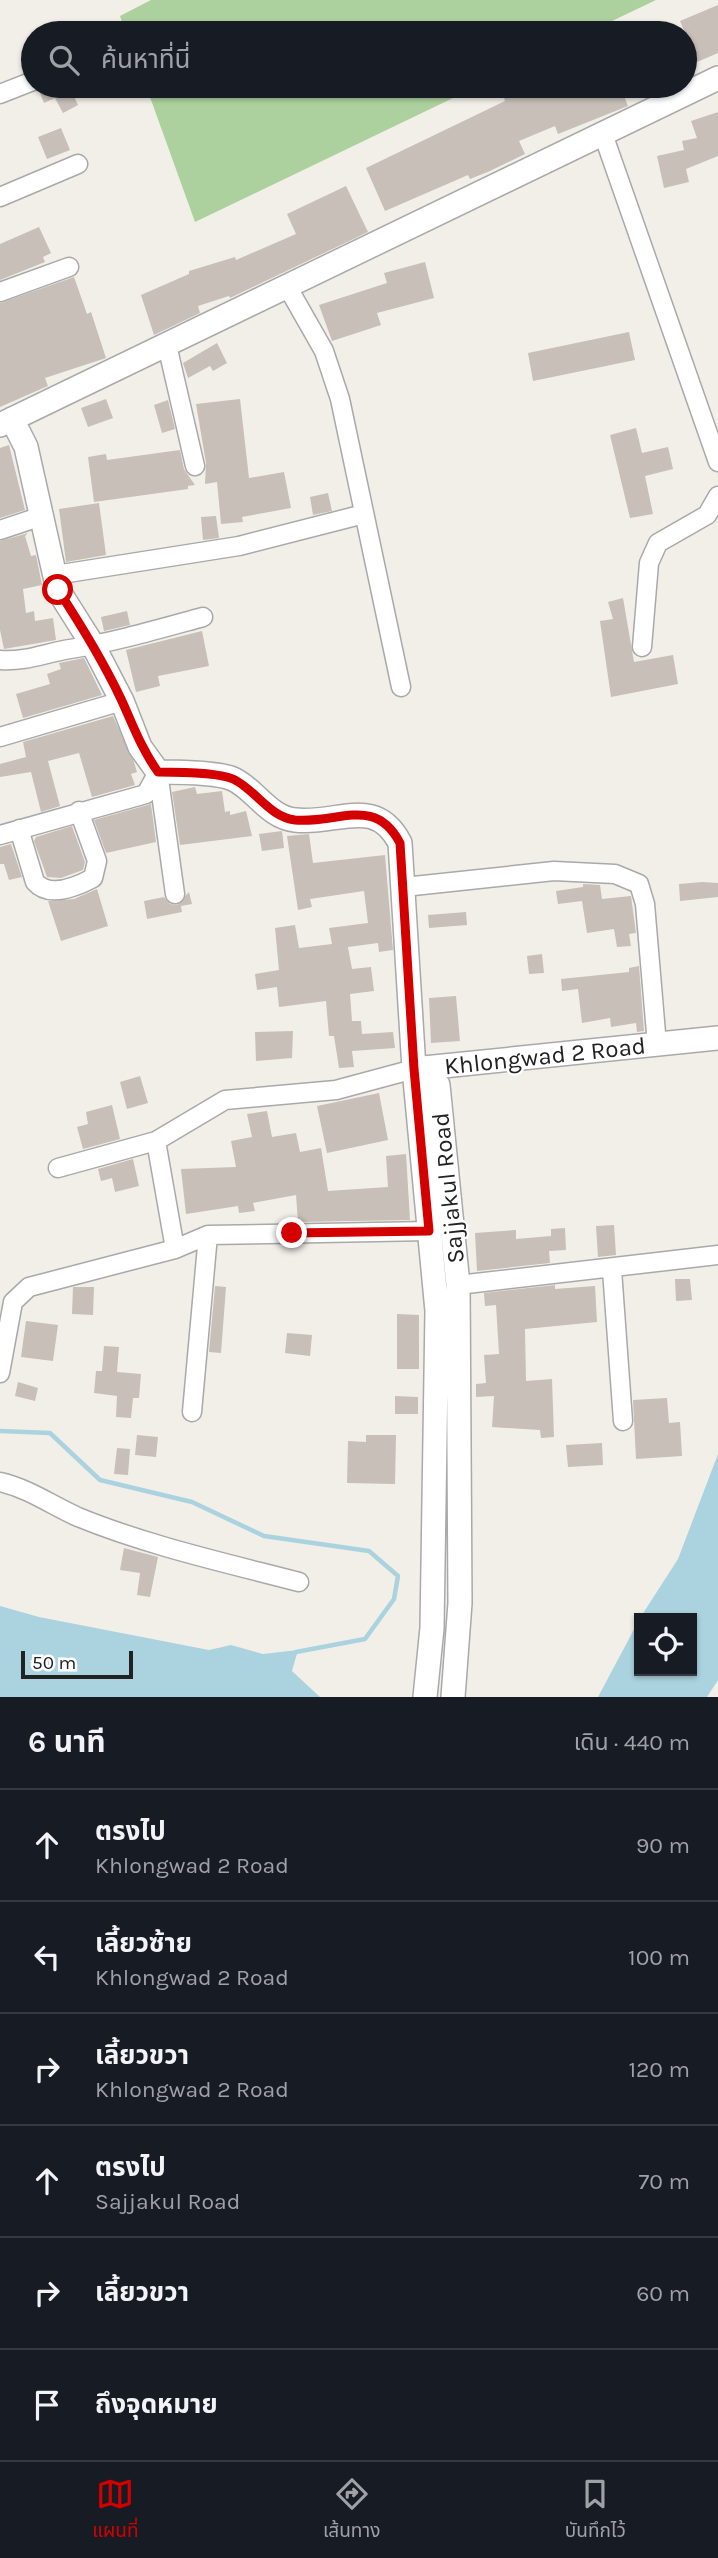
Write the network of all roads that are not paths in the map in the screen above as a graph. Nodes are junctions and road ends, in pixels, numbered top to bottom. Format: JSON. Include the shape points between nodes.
{"nodes":[{"id":1,"x":718,"y":78,"type":"edge"},
{"id":2,"x":21,"y":86,"type":"edge"},
{"id":3,"x":697,"y":88,"type":"edge"},
{"id":4,"x":0,"y":94,"type":"edge"},
{"id":5,"x":677,"y":98,"type":"edge"},
{"id":6,"x":603,"y":134,"type":"junction"},
{"id":7,"x":78,"y":164,"type":"dead end"},
{"id":8,"x":0,"y":197,"type":"edge"},
{"id":9,"x":69,"y":267,"type":"dead end"},
{"id":10,"x":288,"y":286,"type":"junction"},
{"id":11,"x":0,"y":292,"type":"edge"},
{"id":12,"x":167,"y":345,"type":"junction"},
{"id":13,"x":6,"y":422,"type":"edge"},
{"id":14,"x":718,"y":462,"type":"edge"},
{"id":15,"x":195,"y":466,"type":"dead end"},
{"id":16,"x":718,"y":496,"type":"edge"},
{"id":17,"x":364,"y":514,"type":"junction"},
{"id":18,"x":42,"y":516,"type":"junction"},
{"id":19,"x":0,"y":530,"type":"edge"},
{"id":20,"x":55,"y":575,"type":"junction"},
{"id":21,"x":203,"y":617,"type":"dead end"},
{"id":22,"x":94,"y":647,"type":"junction"},
{"id":23,"x":642,"y":647,"type":"dead end"},
{"id":24,"x":0,"y":660,"type":"edge"},
{"id":25,"x":401,"y":687,"type":"dead end"},
{"id":26,"x":122,"y":701,"type":"junction"},
{"id":27,"x":0,"y":737,"type":"edge"},
{"id":28,"x":158,"y":772,"type":"junction"},
{"id":29,"x":79,"y":811,"type":"junction"},
{"id":30,"x":19,"y":829,"type":"junction"},
{"id":31,"x":0,"y":835,"type":"edge"},
{"id":32,"x":404,"y":887,"type":"junction"},
{"id":33,"x":175,"y":894,"type":"dead end"},
{"id":34,"x":718,"y":1038,"type":"edge"},
{"id":35,"x":657,"y":1045,"type":"junction"},
{"id":36,"x":414,"y":1069,"type":"junction"},
{"id":37,"x":156,"y":1141,"type":"junction"},
{"id":38,"x":58,"y":1168,"type":"dead end"},
{"id":39,"x":429,"y":1231,"type":"junction"},
{"id":40,"x":208,"y":1235,"type":"junction"},
{"id":41,"x":175,"y":1249,"type":"junction"},
{"id":42,"x":718,"y":1255,"type":"edge"},
{"id":43,"x":612,"y":1270,"type":"junction"},
{"id":44,"x":458,"y":1285,"type":"junction"},
{"id":45,"x":0,"y":1373,"type":"edge"},
{"id":46,"x":192,"y":1412,"type":"dead end"},
{"id":47,"x":623,"y":1421,"type":"dead end"},
{"id":48,"x":0,"y":1482,"type":"edge"},
{"id":49,"x":299,"y":1582,"type":"dead end"},
{"id":50,"x":427,"y":1687,"type":"edge"},
{"id":51,"x":454,"y":1692,"type":"edge"}],
"edges":[{"from":1,"to":3,"type":"street"},
{"from":2,"to":4,"type":"street"},
{"from":5,"to":6,"type":"street"},
{"from":6,"to":10,"type":"street"},
{"from":6,"to":14,"type":"street"},
{"from":7,"to":8,"type":"street"},
{"from":9,"to":11,"type":"street"},
{"from":10,"to":12,"type":"street"},
{"from":10,"to":17,"type":"street","via":[[324,351],[340,399]]},
{"from":12,"to":13,"type":"street"},
{"from":12,"to":15,"type":"street"},
{"from":13,"to":18,"type":"street","via":[[26,447]]},
{"from":16,"to":23,"type":"street","via":[[708,515],[658,543],[649,564]]},
{"from":17,"to":20,"type":"street","via":[[239,546]]},
{"from":17,"to":25,"type":"street"},
{"from":18,"to":19,"type":"street"},
{"from":18,"to":20,"type":"street"},
{"from":20,"to":22,"type":"street","via":[[58,590]]},
{"from":21,"to":22,"type":"street"},
{"from":22,"to":24,"type":"street","via":[[20,662]]},
{"from":22,"to":26,"type":"street"},
{"from":26,"to":27,"type":"street"},
{"from":26,"to":28,"type":"street","via":[[140,747]]},
{"from":28,"to":29,"type":"street","via":[[146,794]]},
{"from":28,"to":32,"type":"street","name":"Khlongwad 2 Road","via":[[232,779],[270,809],[294,820],[371,815],[391,825],[400,843]]},
{"from":28,"to":33,"type":"street"},
{"from":29,"to":30,"type":"street"},
{"from":29,"to":30,"type":"street","via":[[97,861],[93,878],[85,882],[49,892],[40,888]]},
{"from":30,"to":31,"type":"street"},
{"from":32,"to":35,"type":"street","via":[[554,871],[615,874],[639,884],[645,904]]},
{"from":32,"to":36,"type":"street","name":"Khlongwad 2 Road"},
{"from":34,"to":35,"type":"street","name":"Khlongwad 2 Road"},
{"from":35,"to":36,"type":"street","name":"Khlongwad 2 Road"},
{"from":36,"to":37,"type":"street","via":[[336,1090],[225,1100]]},
{"from":36,"to":39,"type":"street","name":"Sajjakul Road"},
{"from":36,"to":44,"type":"street","name":"Sajjakul Road","via":[[438,1086]]},
{"from":37,"to":38,"type":"street"},
{"from":37,"to":41,"type":"street"},
{"from":39,"to":40,"type":"street"},
{"from":39,"to":50,"type":"street","name":"Sajjakul Road","via":[[437,1311]]},
{"from":40,"to":41,"type":"street"},
{"from":40,"to":46,"type":"street"},
{"from":41,"to":45,"type":"street","via":[[67,1275],[19,1293],[13,1302]]},
{"from":42,"to":43,"type":"street"},
{"from":43,"to":44,"type":"street"},
{"from":43,"to":47,"type":"street"},
{"from":44,"to":51,"type":"street","name":"Sajjakul Road","via":[[460,1603]]},
{"from":48,"to":49,"type":"street","via":[[35,1492],[89,1520]]}]}
